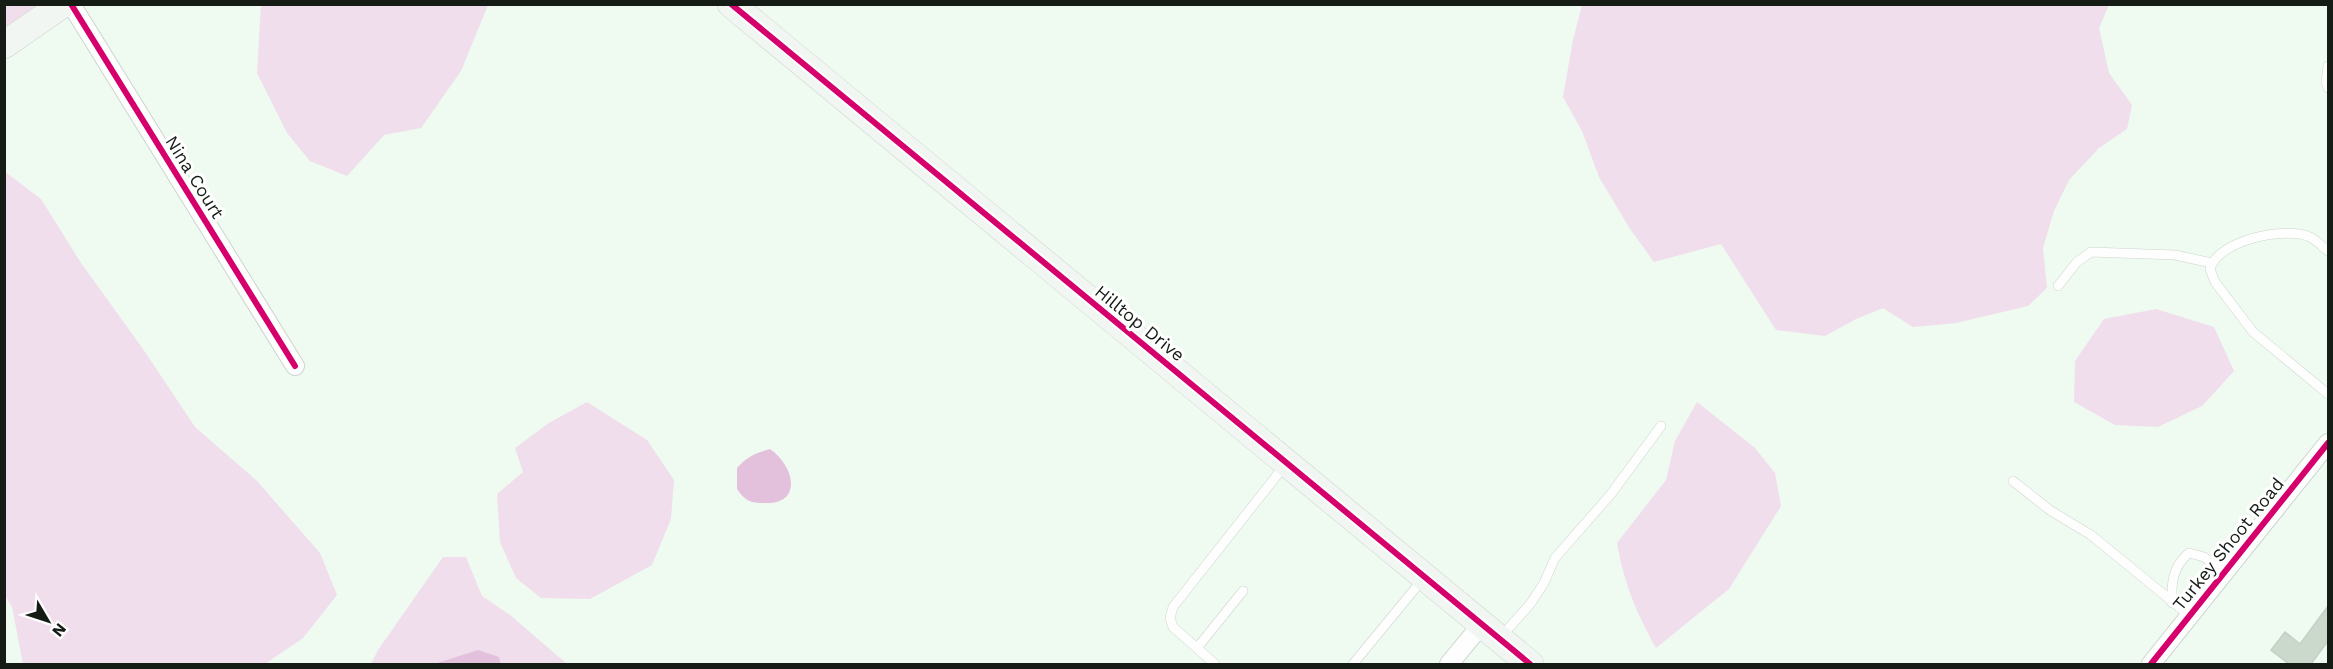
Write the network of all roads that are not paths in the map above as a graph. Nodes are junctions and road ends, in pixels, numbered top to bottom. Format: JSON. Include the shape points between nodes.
{"nodes":[{"id":1,"x":63,"y":4,"type":"edge"},
{"id":2,"x":71,"y":4,"type":"edge"},
{"id":3,"x":731,"y":4,"type":"edge"},
{"id":4,"x":4,"y":45,"type":"edge"},
{"id":5,"x":2328,"y":66,"type":"edge"},
{"id":6,"x":2328,"y":88,"type":"edge"},
{"id":7,"x":2328,"y":251,"type":"edge"},
{"id":8,"x":2212,"y":263,"type":"junction"},
{"id":9,"x":2058,"y":286,"type":"dead end"},
{"id":10,"x":295,"y":366,"type":"dead end"},
{"id":11,"x":2328,"y":394,"type":"edge"},
{"id":12,"x":1661,"y":426,"type":"dead end"},
{"id":13,"x":2328,"y":443,"type":"edge"},
{"id":14,"x":1287,"y":463,"type":"junction"},
{"id":15,"x":2013,"y":481,"type":"dead end"},
{"id":16,"x":2225,"y":573,"type":"junction"},
{"id":17,"x":1424,"y":577,"type":"junction"},
{"id":18,"x":1243,"y":591,"type":"dead end"},
{"id":19,"x":2172,"y":603,"type":"junction"},
{"id":20,"x":2190,"y":616,"type":"junction"},
{"id":21,"x":1490,"y":631,"type":"junction"},
{"id":22,"x":1197,"y":648,"type":"junction"},
{"id":23,"x":1215,"y":664,"type":"edge"},
{"id":24,"x":1353,"y":664,"type":"edge"},
{"id":25,"x":1449,"y":664,"type":"edge"},
{"id":26,"x":1530,"y":664,"type":"edge"},
{"id":27,"x":2151,"y":664,"type":"edge"}],
"edges":[{"from":1,"to":4,"type":"street"},
{"from":2,"to":10,"type":"street","name":"Nina Court"},
{"from":3,"to":14,"type":"street","name":"Hilltop Drive"},
{"from":5,"to":6,"type":"lane"},
{"from":7,"to":8,"type":"lane","via":[[2310,237],[2286,232],[2239,243],[2219,253]]},
{"from":8,"to":9,"type":"lane","via":[[2175,255],[2091,252],[2077,262]]},
{"from":8,"to":11,"type":"lane","via":[[2215,282],[2253,332]]},
{"from":12,"to":21,"type":"lane","via":[[1611,494],[1555,558],[1531,603]]},
{"from":13,"to":16,"type":"street","name":"Turkey Shoot Road"},
{"from":14,"to":17,"type":"street","name":"Hilltop Drive"},
{"from":14,"to":22,"type":"lane","via":[[1173,606],[1173,627]]},
{"from":15,"to":19,"type":"lane","via":[[2051,511],[2091,535]]},
{"from":16,"to":19,"type":"lane","via":[[2204,557],[2189,553],[2175,571]]},
{"from":16,"to":20,"type":"street","name":"Turkey Shoot Road"},
{"from":17,"to":21,"type":"street","name":"Hilltop Drive"},
{"from":17,"to":24,"type":"lane"},
{"from":18,"to":22,"type":"lane"},
{"from":19,"to":20,"type":"lane"},
{"from":20,"to":27,"type":"street","name":"Turkey Shoot Road"},
{"from":21,"to":25,"type":"street"},
{"from":21,"to":26,"type":"street","name":"Hilltop Drive"},
{"from":22,"to":23,"type":"lane"}]}
